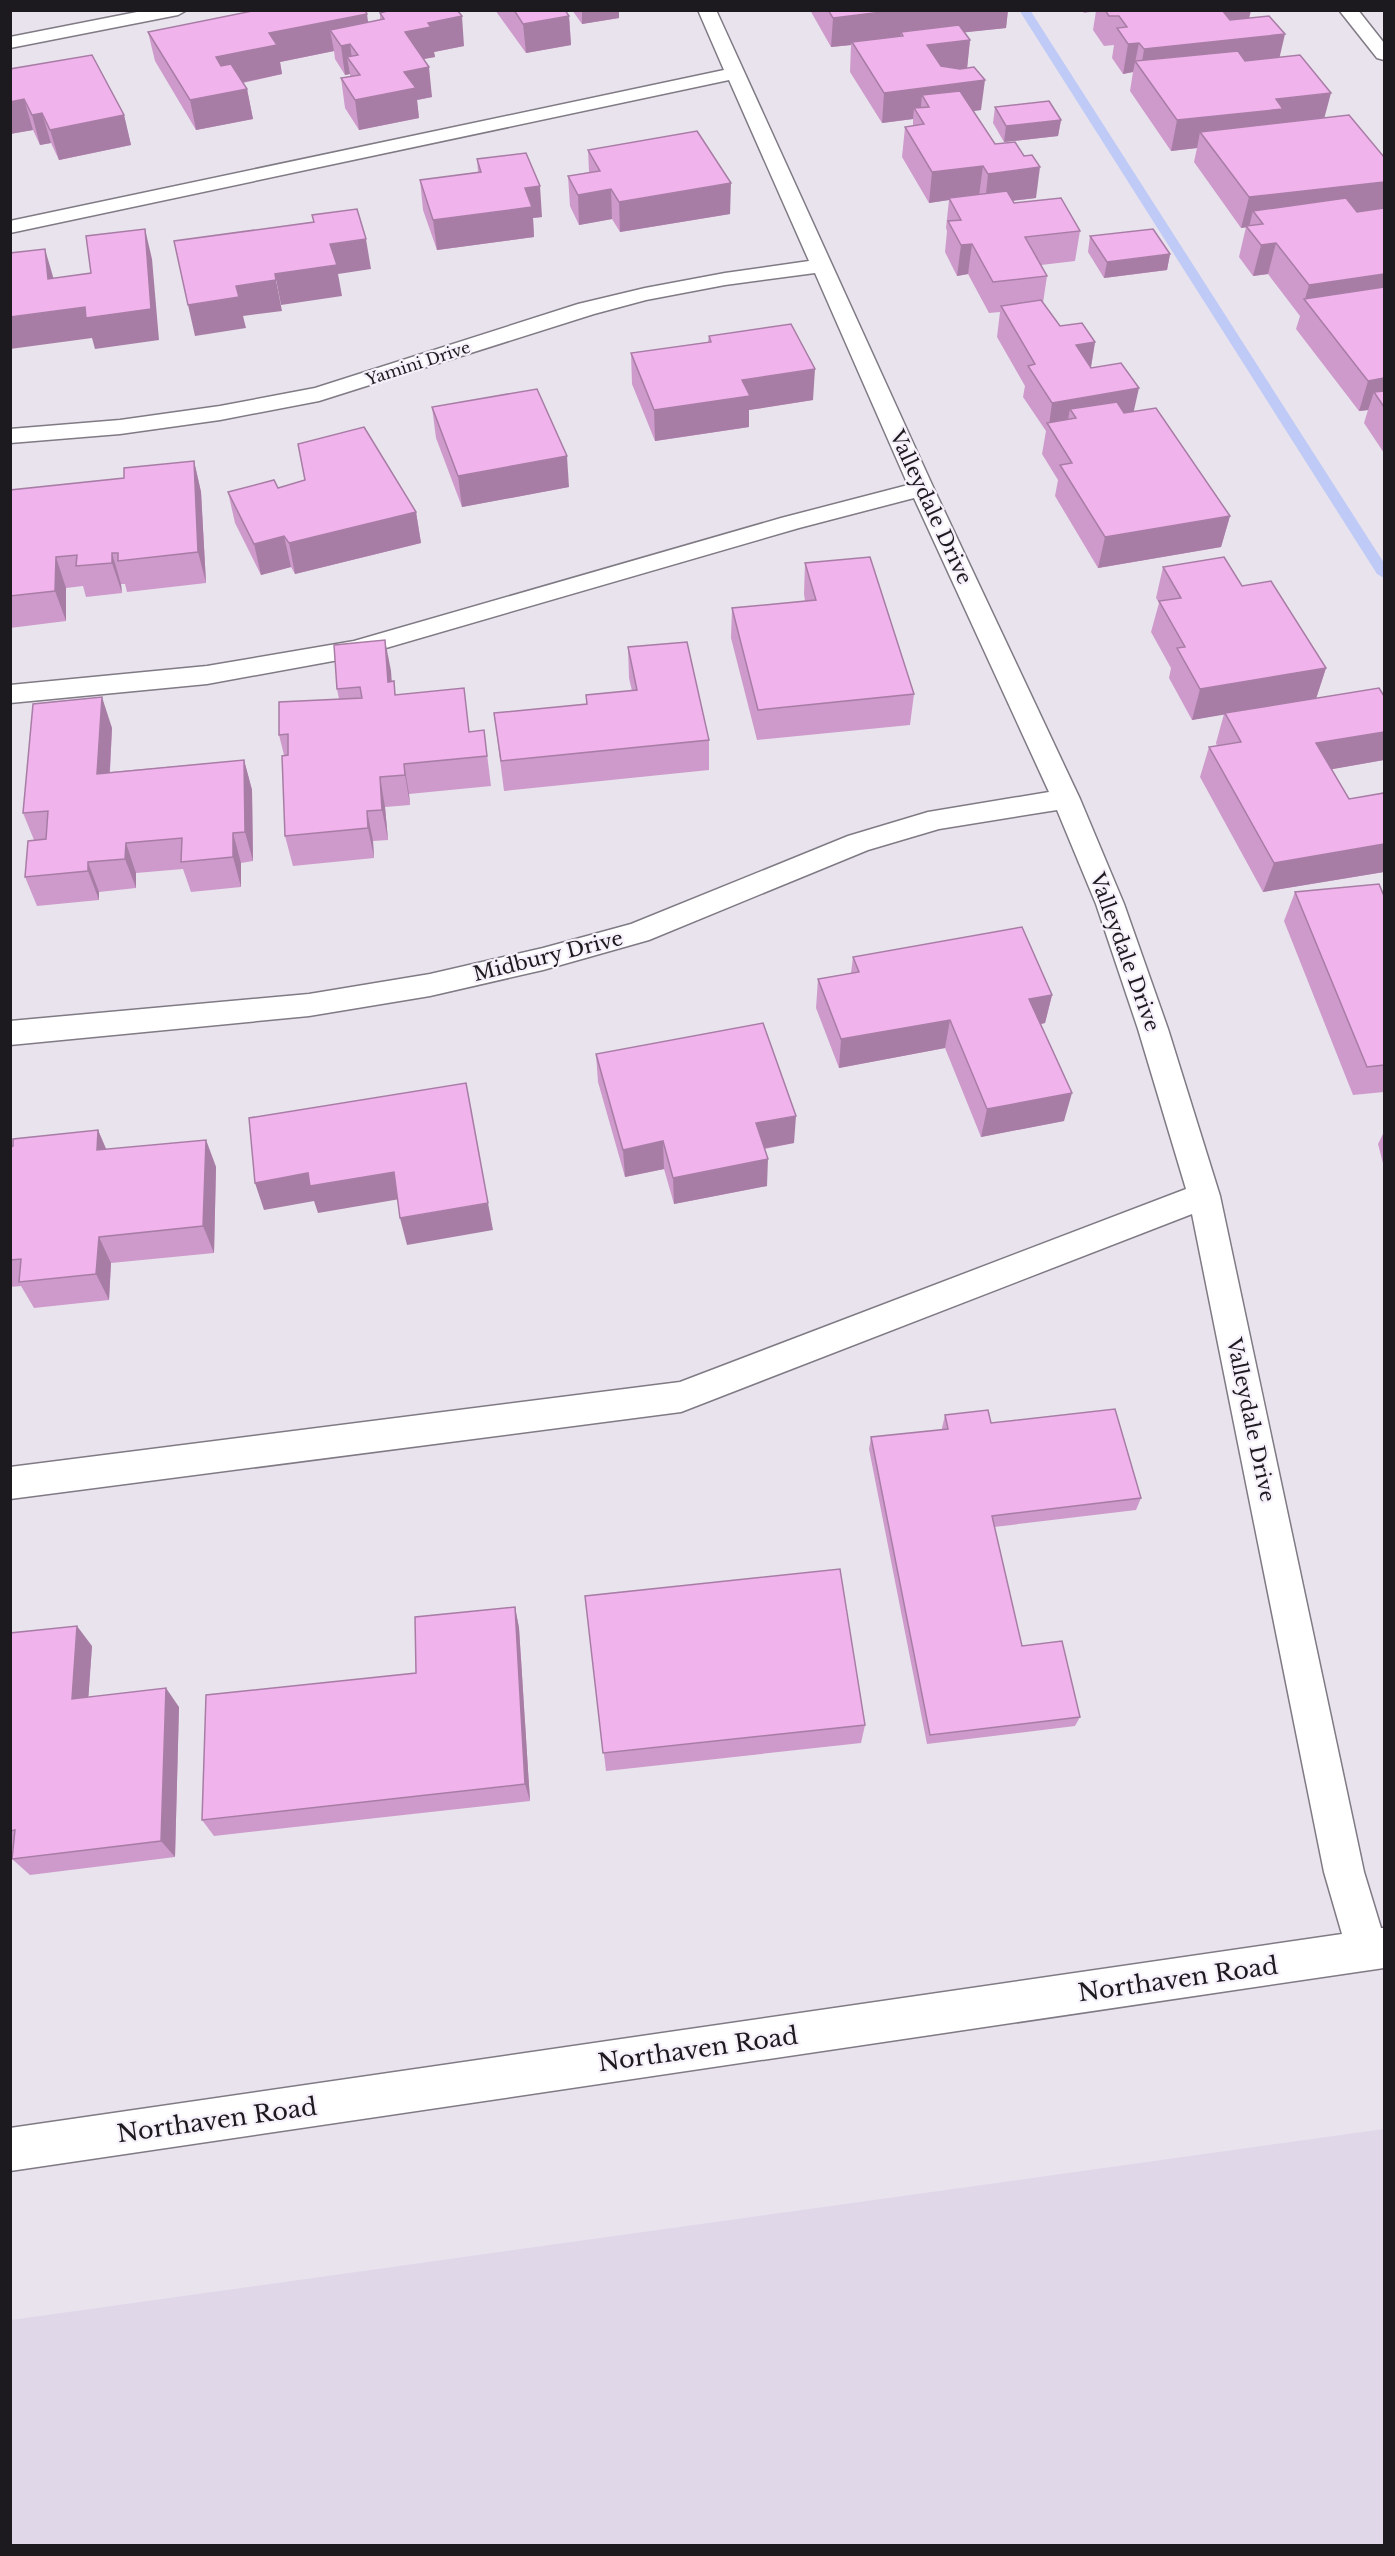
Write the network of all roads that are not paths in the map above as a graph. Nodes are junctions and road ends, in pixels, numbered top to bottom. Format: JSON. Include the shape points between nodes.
{"nodes":[{"id":1,"x":178,"y":10,"type":"edge"},
{"id":2,"x":707,"y":10,"type":"edge"},
{"id":3,"x":1348,"y":10,"type":"edge"},
{"id":4,"x":10,"y":43,"type":"edge"},
{"id":5,"x":1384,"y":54,"type":"edge"},
{"id":6,"x":736,"y":73,"type":"junction"},
{"id":7,"x":10,"y":227,"type":"edge"},
{"id":8,"x":821,"y":266,"type":"junction"},
{"id":9,"x":10,"y":436,"type":"edge"},
{"id":10,"x":922,"y":489,"type":"junction"},
{"id":11,"x":10,"y":694,"type":"edge"},
{"id":12,"x":1066,"y":799,"type":"junction"},
{"id":13,"x":10,"y":1033,"type":"edge"},
{"id":14,"x":1204,"y":1196,"type":"junction"},
{"id":15,"x":10,"y":1483,"type":"edge"},
{"id":16,"x":1376,"y":1950,"type":"edge"},
{"id":17,"x":10,"y":2150,"type":"edge"}],
"edges":[{"from":1,"to":4,"type":"street"},
{"from":2,"to":6,"type":"street","name":"Valleydale Drive"},
{"from":3,"to":5,"type":"street"},
{"from":6,"to":7,"type":"street"},
{"from":6,"to":8,"type":"street","name":"Valleydale Drive"},
{"from":8,"to":9,"type":"street","name":"Yamini Drive","via":[[725,279],[586,309],[319,394],[209,415]]},
{"from":8,"to":10,"type":"street","name":"Valleydale Drive"},
{"from":10,"to":11,"type":"street","via":[[790,523],[355,649],[207,675]]},
{"from":10,"to":12,"type":"street","name":"Valleydale Drive"},
{"from":12,"to":13,"type":"street","name":"Midbury Drive","via":[[938,819],[858,843],[639,932],[430,985],[309,1005]]},
{"from":12,"to":14,"type":"street","name":"Valleydale Drive","via":[[1110,904]]},
{"from":14,"to":15,"type":"street","via":[[681,1397]]},
{"from":14,"to":16,"type":"street","name":"Valleydale Drive","via":[[1344,1872]]},
{"from":16,"to":17,"type":"street","name":"Northaven Road"}]}
